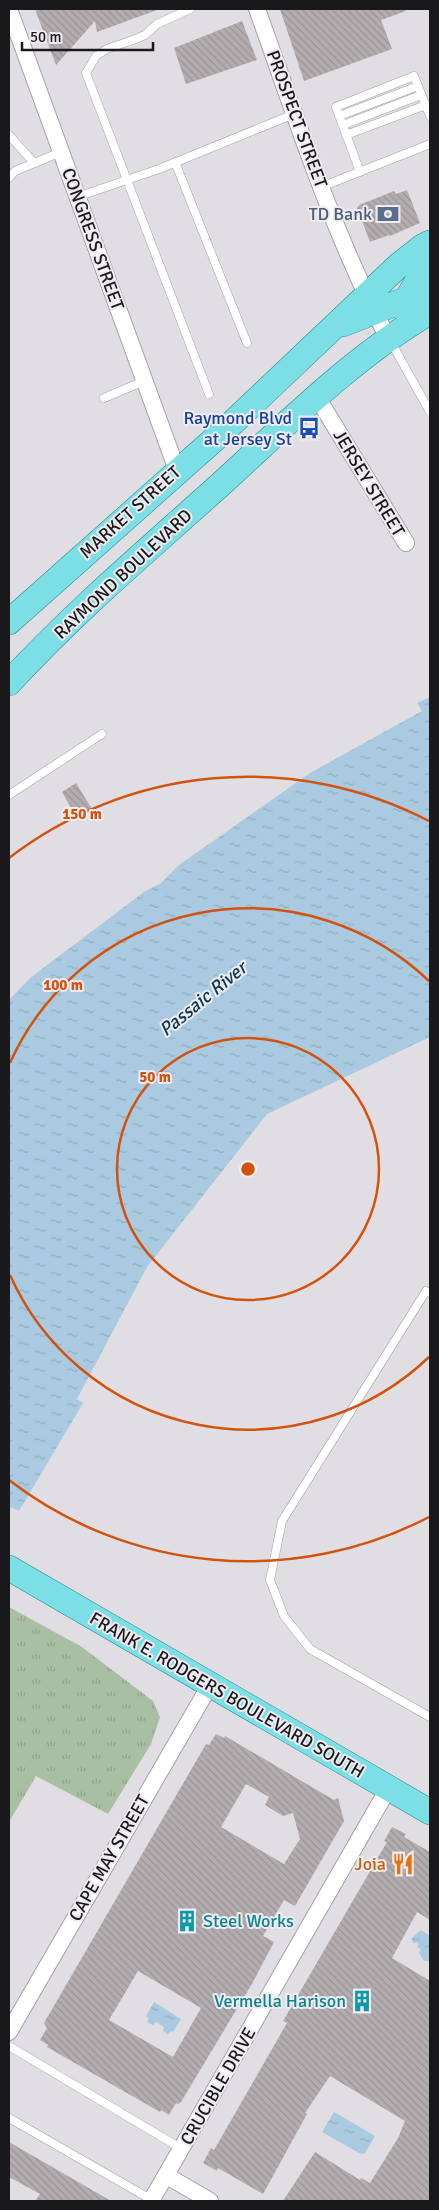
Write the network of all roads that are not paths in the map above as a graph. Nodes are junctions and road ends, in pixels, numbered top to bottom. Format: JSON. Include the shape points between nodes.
{"nodes":[{"id":1,"x":190,"y":9,"type":"edge"},
{"id":2,"x":256,"y":9,"type":"edge"},
{"id":3,"x":171,"y":13,"type":"edge"},
{"id":4,"x":10,"y":14,"type":"edge"},
{"id":5,"x":422,"y":95,"type":"junction"},
{"id":6,"x":426,"y":105,"type":"junction"},
{"id":7,"x":294,"y":114,"type":"junction"},
{"id":8,"x":430,"y":116,"type":"edge"},
{"id":9,"x":343,"y":125,"type":"junction"},
{"id":10,"x":9,"y":135,"type":"edge"},
{"id":11,"x":346,"y":135,"type":"junction"},
{"id":12,"x":430,"y":144,"type":"edge"},
{"id":13,"x":61,"y":152,"type":"junction"},
{"id":14,"x":34,"y":162,"type":"junction"},
{"id":15,"x":175,"y":162,"type":"junction"},
{"id":16,"x":360,"y":172,"type":"junction"},
{"id":17,"x":9,"y":178,"type":"edge"},
{"id":18,"x":128,"y":180,"type":"junction"},
{"id":19,"x":321,"y":187,"type":"junction"},
{"id":20,"x":77,"y":197,"type":"junction"},
{"id":21,"x":430,"y":243,"type":"edge"},
{"id":22,"x":430,"y":259,"type":"edge"},
{"id":23,"x":419,"y":296,"type":"edge"},
{"id":24,"x":370,"y":304,"type":"junction"},
{"id":25,"x":430,"y":312,"type":"edge"},
{"id":26,"x":393,"y":336,"type":"junction"},
{"id":27,"x":247,"y":343,"type":"dead end"},
{"id":28,"x":144,"y":381,"type":"junction"},
{"id":29,"x":209,"y":394,"type":"dead end"},
{"id":30,"x":317,"y":397,"type":"junction"},
{"id":31,"x":104,"y":398,"type":"dead end"},
{"id":32,"x":430,"y":412,"type":"edge"},
{"id":33,"x":177,"y":470,"type":"junction"},
{"id":34,"x":406,"y":542,"type":"dead end"},
{"id":35,"x":9,"y":622,"type":"edge"},
{"id":36,"x":9,"y":683,"type":"edge"},
{"id":37,"x":102,"y":734,"type":"dead end"},
{"id":38,"x":9,"y":794,"type":"edge"},
{"id":39,"x":430,"y":1293,"type":"edge"},
{"id":40,"x":16,"y":1573,"type":"edge"},
{"id":41,"x":210,"y":1685,"type":"junction"},
{"id":42,"x":430,"y":1717,"type":"edge"},
{"id":43,"x":388,"y":1788,"type":"junction"},
{"id":44,"x":430,"y":1812,"type":"edge"},
{"id":45,"x":9,"y":2032,"type":"edge"},
{"id":46,"x":9,"y":2046,"type":"edge"},
{"id":47,"x":9,"y":2118,"type":"edge"},
{"id":48,"x":182,"y":2149,"type":"junction"},
{"id":49,"x":167,"y":2176,"type":"junction"},
{"id":50,"x":152,"y":2201,"type":"edge"},
{"id":51,"x":210,"y":2201,"type":"edge"}],
"edges":[{"from":1,"to":3,"type":"lane"},
{"from":2,"to":7,"type":"street","name":"PROSPECT STREET"},
{"from":3,"to":18,"type":"lane","via":[[145,35],[96,56],[86,72]]},
{"from":4,"to":13,"type":"street","name":"CONGRESS STREET"},
{"from":5,"to":6,"type":"lane"},
{"from":5,"to":9,"type":"lane"},
{"from":5,"to":9,"type":"lane","via":[[418,86],[339,116]]},
{"from":6,"to":8,"type":"lane"},
{"from":6,"to":11,"type":"lane"},
{"from":7,"to":15,"type":"lane"},
{"from":7,"to":19,"type":"street","name":"PROSPECT STREET"},
{"from":9,"to":11,"type":"lane"},
{"from":10,"to":14,"type":"lane"},
{"from":11,"to":16,"type":"lane"},
{"from":12,"to":16,"type":"lane"},
{"from":13,"to":14,"type":"lane"},
{"from":13,"to":20,"type":"street","name":"CONGRESS STREET"},
{"from":14,"to":17,"type":"lane","via":[[15,171]]},
{"from":15,"to":18,"type":"lane"},
{"from":15,"to":27,"type":"lane"},
{"from":16,"to":19,"type":"lane"},
{"from":18,"to":20,"type":"lane"},
{"from":18,"to":29,"type":"lane"},
{"from":19,"to":24,"type":"street","name":"PROSPECT STREET"},
{"from":20,"to":28,"type":"street","name":"CONGRESS STREET"},
{"from":21,"to":24,"type":"main road","via":[[407,259]]},
{"from":22,"to":23,"type":"main road"},
{"from":23,"to":24,"type":"main road"},
{"from":23,"to":26,"type":"main road"},
{"from":24,"to":26,"type":"street","name":"PROSPECT STREET"},
{"from":24,"to":33,"type":"main road","name":"MARKET STREET","via":[[332,328],[227,428]]},
{"from":25,"to":26,"type":"main road"},
{"from":26,"to":30,"type":"main road"},
{"from":26,"to":32,"type":"lane"},
{"from":28,"to":31,"type":"lane"},
{"from":28,"to":33,"type":"street","name":"CONGRESS STREET"},
{"from":30,"to":34,"type":"street","name":"JERSEY STREET"},
{"from":30,"to":36,"type":"main road","name":"RAYMOND BOULEVARD","via":[[82,610]]},
{"from":33,"to":35,"type":"main road","name":"MARKET STREET"},
{"from":37,"to":38,"type":"lane"},
{"from":39,"to":42,"type":"lane","via":[[426,1291],[282,1521],[270,1580],[284,1616],[310,1649]]},
{"from":40,"to":41,"type":"main road","name":"FRANK E. RODGERS BOULEVARD SOUTH"},
{"from":41,"to":43,"type":"main road","name":"FRANK E. RODGERS BOULEVARD SOUTH"},
{"from":41,"to":45,"type":"street","name":"CAPE MAY STREET"},
{"from":43,"to":44,"type":"main road","name":"FRANK E. RODGERS BOULEVARD SOUTH"},
{"from":43,"to":48,"type":"street","name":"CRUCIBLE DRIVE"},
{"from":46,"to":48,"type":"lane"},
{"from":47,"to":50,"type":"lane"},
{"from":48,"to":49,"type":"street","name":"CRUCIBLE DRIVE"},
{"from":49,"to":50,"type":"street","name":"CRUCIBLE DRIVE"},
{"from":49,"to":51,"type":"street"}]}
